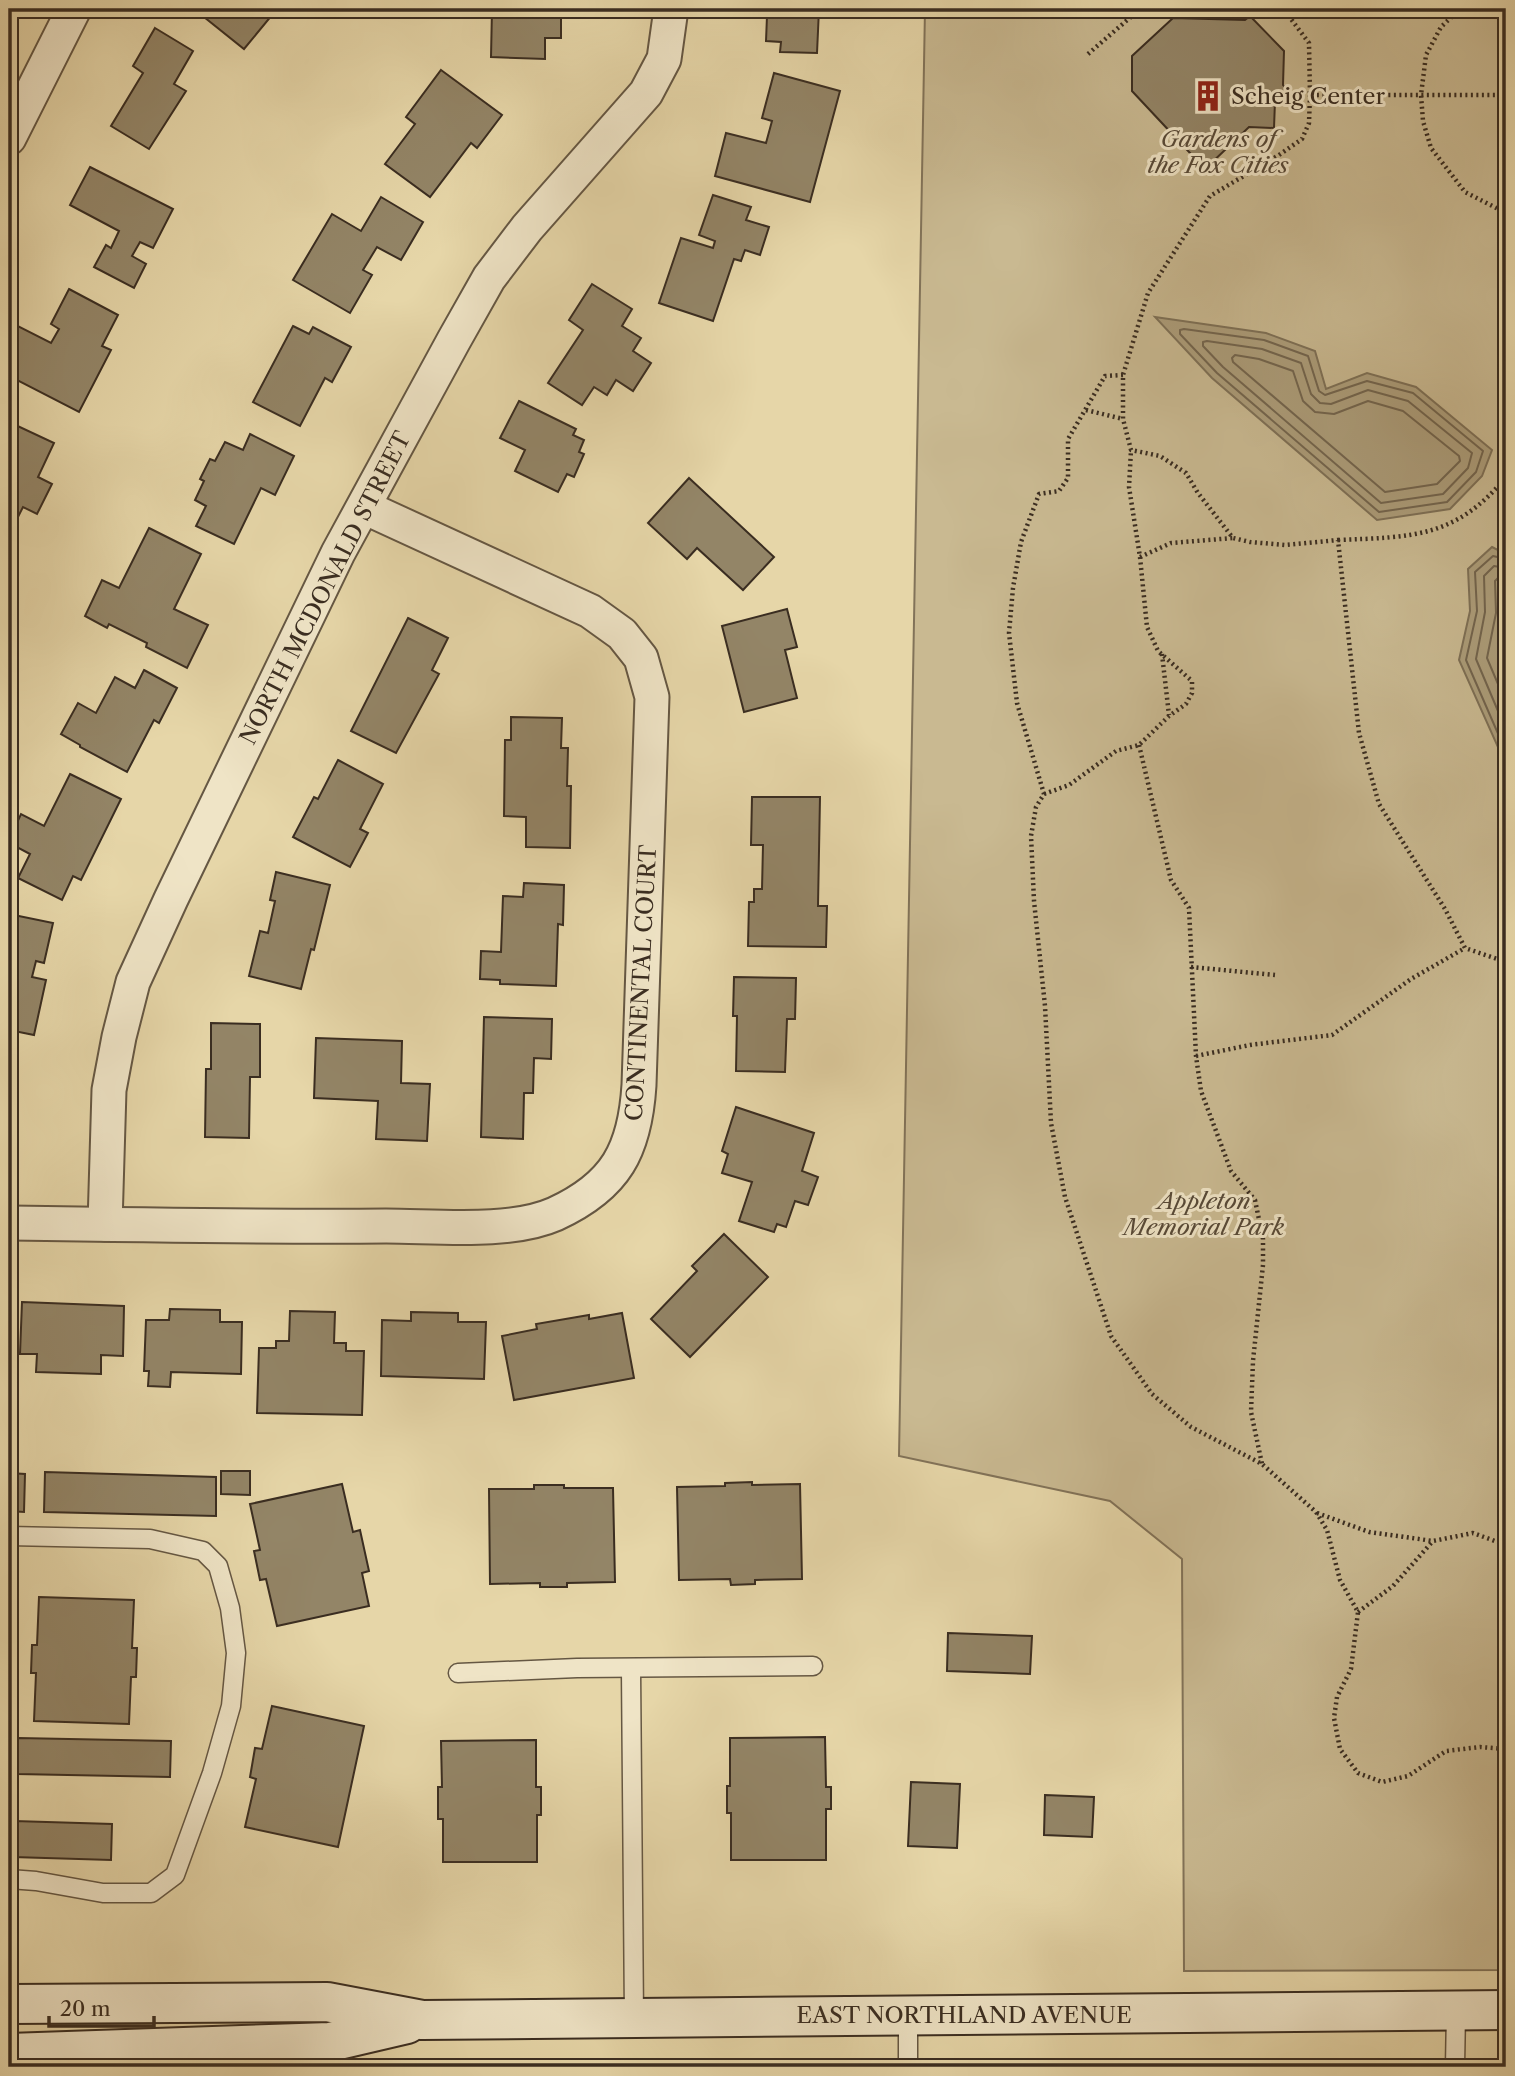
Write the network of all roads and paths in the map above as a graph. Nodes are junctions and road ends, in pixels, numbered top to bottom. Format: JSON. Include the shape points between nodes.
{"nodes":[{"id":1,"x":74,"y":9,"type":"edge"},
{"id":2,"x":671,"y":9,"type":"edge"},
{"id":3,"x":1140,"y":9,"type":"edge"},
{"id":4,"x":1279,"y":9,"type":"edge"},
{"id":5,"x":1460,"y":9,"type":"edge"},
{"id":6,"x":1088,"y":54,"type":"dead end"},
{"id":7,"x":1310,"y":95,"type":"junction"},
{"id":8,"x":1421,"y":95,"type":"junction"},
{"id":9,"x":1506,"y":95,"type":"edge"},
{"id":10,"x":9,"y":138,"type":"edge"},
{"id":11,"x":1506,"y":213,"type":"edge"},
{"id":12,"x":1123,"y":375,"type":"junction"},
{"id":13,"x":1086,"y":410,"type":"junction"},
{"id":14,"x":1123,"y":419,"type":"junction"},
{"id":15,"x":1131,"y":450,"type":"junction"},
{"id":16,"x":1506,"y":477,"type":"edge"},
{"id":17,"x":364,"y":507,"type":"junction"},
{"id":18,"x":1233,"y":538,"type":"junction"},
{"id":19,"x":1338,"y":540,"type":"junction"},
{"id":20,"x":1140,"y":557,"type":"junction"},
{"id":21,"x":1162,"y":654,"type":"junction"},
{"id":22,"x":1169,"y":716,"type":"junction"},
{"id":23,"x":1139,"y":745,"type":"junction"},
{"id":24,"x":1044,"y":794,"type":"junction"},
{"id":25,"x":1465,"y":948,"type":"junction"},
{"id":26,"x":1506,"y":962,"type":"edge"},
{"id":27,"x":1191,"y":967,"type":"junction"},
{"id":28,"x":1275,"y":975,"type":"dead end"},
{"id":29,"x":1196,"y":1056,"type":"junction"},
{"id":30,"x":9,"y":1223,"type":"edge"},
{"id":31,"x":105,"y":1224,"type":"junction"},
{"id":32,"x":1262,"y":1464,"type":"junction"},
{"id":33,"x":1316,"y":1512,"type":"junction"},
{"id":34,"x":9,"y":1536,"type":"edge"},
{"id":35,"x":1433,"y":1541,"type":"junction"},
{"id":36,"x":1506,"y":1545,"type":"edge"},
{"id":37,"x":1358,"y":1612,"type":"junction"},
{"id":38,"x":813,"y":1666,"type":"dead end"},
{"id":39,"x":631,"y":1670,"type":"junction"},
{"id":40,"x":458,"y":1672,"type":"dead end"},
{"id":41,"x":1506,"y":1749,"type":"edge"},
{"id":42,"x":9,"y":1879,"type":"edge"},
{"id":43,"x":9,"y":2004,"type":"edge"},
{"id":44,"x":1506,"y":2010,"type":"edge"},
{"id":45,"x":1456,"y":2011,"type":"junction"},
{"id":46,"x":908,"y":2016,"type":"junction"},
{"id":47,"x":634,"y":2018,"type":"junction"},
{"id":48,"x":422,"y":2020,"type":"junction"},
{"id":49,"x":9,"y":2053,"type":"edge"},
{"id":50,"x":908,"y":2067,"type":"edge"},
{"id":51,"x":1455,"y":2067,"type":"edge"}],
"edges":[{"from":1,"to":10,"type":"street"},
{"from":2,"to":17,"type":"street","name":"NORTH MCDONALD STREET","via":[[664,59],[646,93],[489,278]]},
{"from":3,"to":6,"type":"path"},
{"from":4,"to":7,"type":"path","via":[[1310,43]]},
{"from":5,"to":8,"type":"path","via":[[1441,27],[1426,55]]},
{"from":7,"to":8,"type":"path"},
{"from":7,"to":12,"type":"path","via":[[1309,123],[1302,139],[1210,196],[1148,293]]},
{"from":8,"to":9,"type":"path"},
{"from":8,"to":11,"type":"path","via":[[1431,148],[1443,165],[1465,192]]},
{"from":12,"to":13,"type":"path","via":[[1105,376]]},
{"from":12,"to":14,"type":"path"},
{"from":13,"to":14,"type":"path"},
{"from":13,"to":24,"type":"path","via":[[1068,439],[1068,478],[1059,491],[1040,494],[1021,542],[1013,588],[1009,633],[1017,703]]},
{"from":14,"to":15,"type":"path"},
{"from":15,"to":18,"type":"path","via":[[1160,456],[1186,472]]},
{"from":15,"to":20,"type":"path","via":[[1129,487]]},
{"from":16,"to":19,"type":"path","via":[[1487,500],[1449,526],[1408,537]]},
{"from":17,"to":31,"type":"street","name":"NORTH MCDONALD STREET","via":[[133,982],[109,1090]]},
{"from":17,"to":31,"type":"street","name":"CONTINENTAL COURT","via":[[590,611],[622,634],[640,658],[652,697],[650,788],[637,1118],[628,1147],[608,1179],[582,1200],[552,1215],[505,1226]]},
{"from":18,"to":19,"type":"path","via":[[1285,545]]},
{"from":18,"to":20,"type":"path","via":[[1171,543]]},
{"from":19,"to":25,"type":"path","via":[[1359,733],[1379,804]]},
{"from":20,"to":21,"type":"path","via":[[1147,627]]},
{"from":21,"to":22,"type":"path"},
{"from":21,"to":22,"type":"path","via":[[1192,681],[1186,704]]},
{"from":22,"to":23,"type":"path"},
{"from":23,"to":24,"type":"path","via":[[1116,751],[1069,785]]},
{"from":23,"to":27,"type":"path","via":[[1171,880],[1189,908]]},
{"from":24,"to":32,"type":"path","via":[[1036,807],[1031,849],[1051,1123],[1065,1197],[1111,1336],[1152,1394],[1191,1427]]},
{"from":25,"to":26,"type":"path"},
{"from":25,"to":29,"type":"path","via":[[1411,979],[1332,1035]]},
{"from":27,"to":28,"type":"path"},
{"from":27,"to":29,"type":"path"},
{"from":29,"to":32,"type":"path","via":[[1201,1091],[1231,1171],[1255,1200],[1264,1239],[1251,1412]]},
{"from":30,"to":31,"type":"street","name":"CONTINENTAL COURT"},
{"from":32,"to":33,"type":"path"},
{"from":33,"to":35,"type":"path","via":[[1369,1532]]},
{"from":33,"to":37,"type":"path","via":[[1327,1530],[1340,1580]]},
{"from":34,"to":42,"type":"lane","via":[[150,1539],[203,1551],[218,1566],[236,1653],[231,1706],[175,1875],[151,1893],[103,1893]]},
{"from":35,"to":36,"type":"path","via":[[1473,1533]]},
{"from":35,"to":37,"type":"path","via":[[1393,1586]]},
{"from":37,"to":41,"type":"path","via":[[1350,1669],[1337,1697],[1334,1718],[1340,1749],[1359,1773],[1382,1782],[1408,1776],[1446,1751]]},
{"from":38,"to":39,"type":"lane"},
{"from":39,"to":40,"type":"lane"},
{"from":39,"to":47,"type":"lane"},
{"from":43,"to":48,"type":"main road","name":"EAST NORTHLAND AVENUE","via":[[327,2002]]},
{"from":44,"to":45,"type":"main road","name":"EAST NORTHLAND AVENUE"},
{"from":45,"to":46,"type":"main road","name":"EAST NORTHLAND AVENUE"},
{"from":45,"to":51,"type":"lane"},
{"from":46,"to":47,"type":"main road","name":"EAST NORTHLAND AVENUE"},
{"from":46,"to":50,"type":"lane"},
{"from":47,"to":48,"type":"main road","name":"EAST NORTHLAND AVENUE"},
{"from":48,"to":49,"type":"main road","name":"EAST NORTHLAND AVENUE","via":[[330,2042]]}]}
